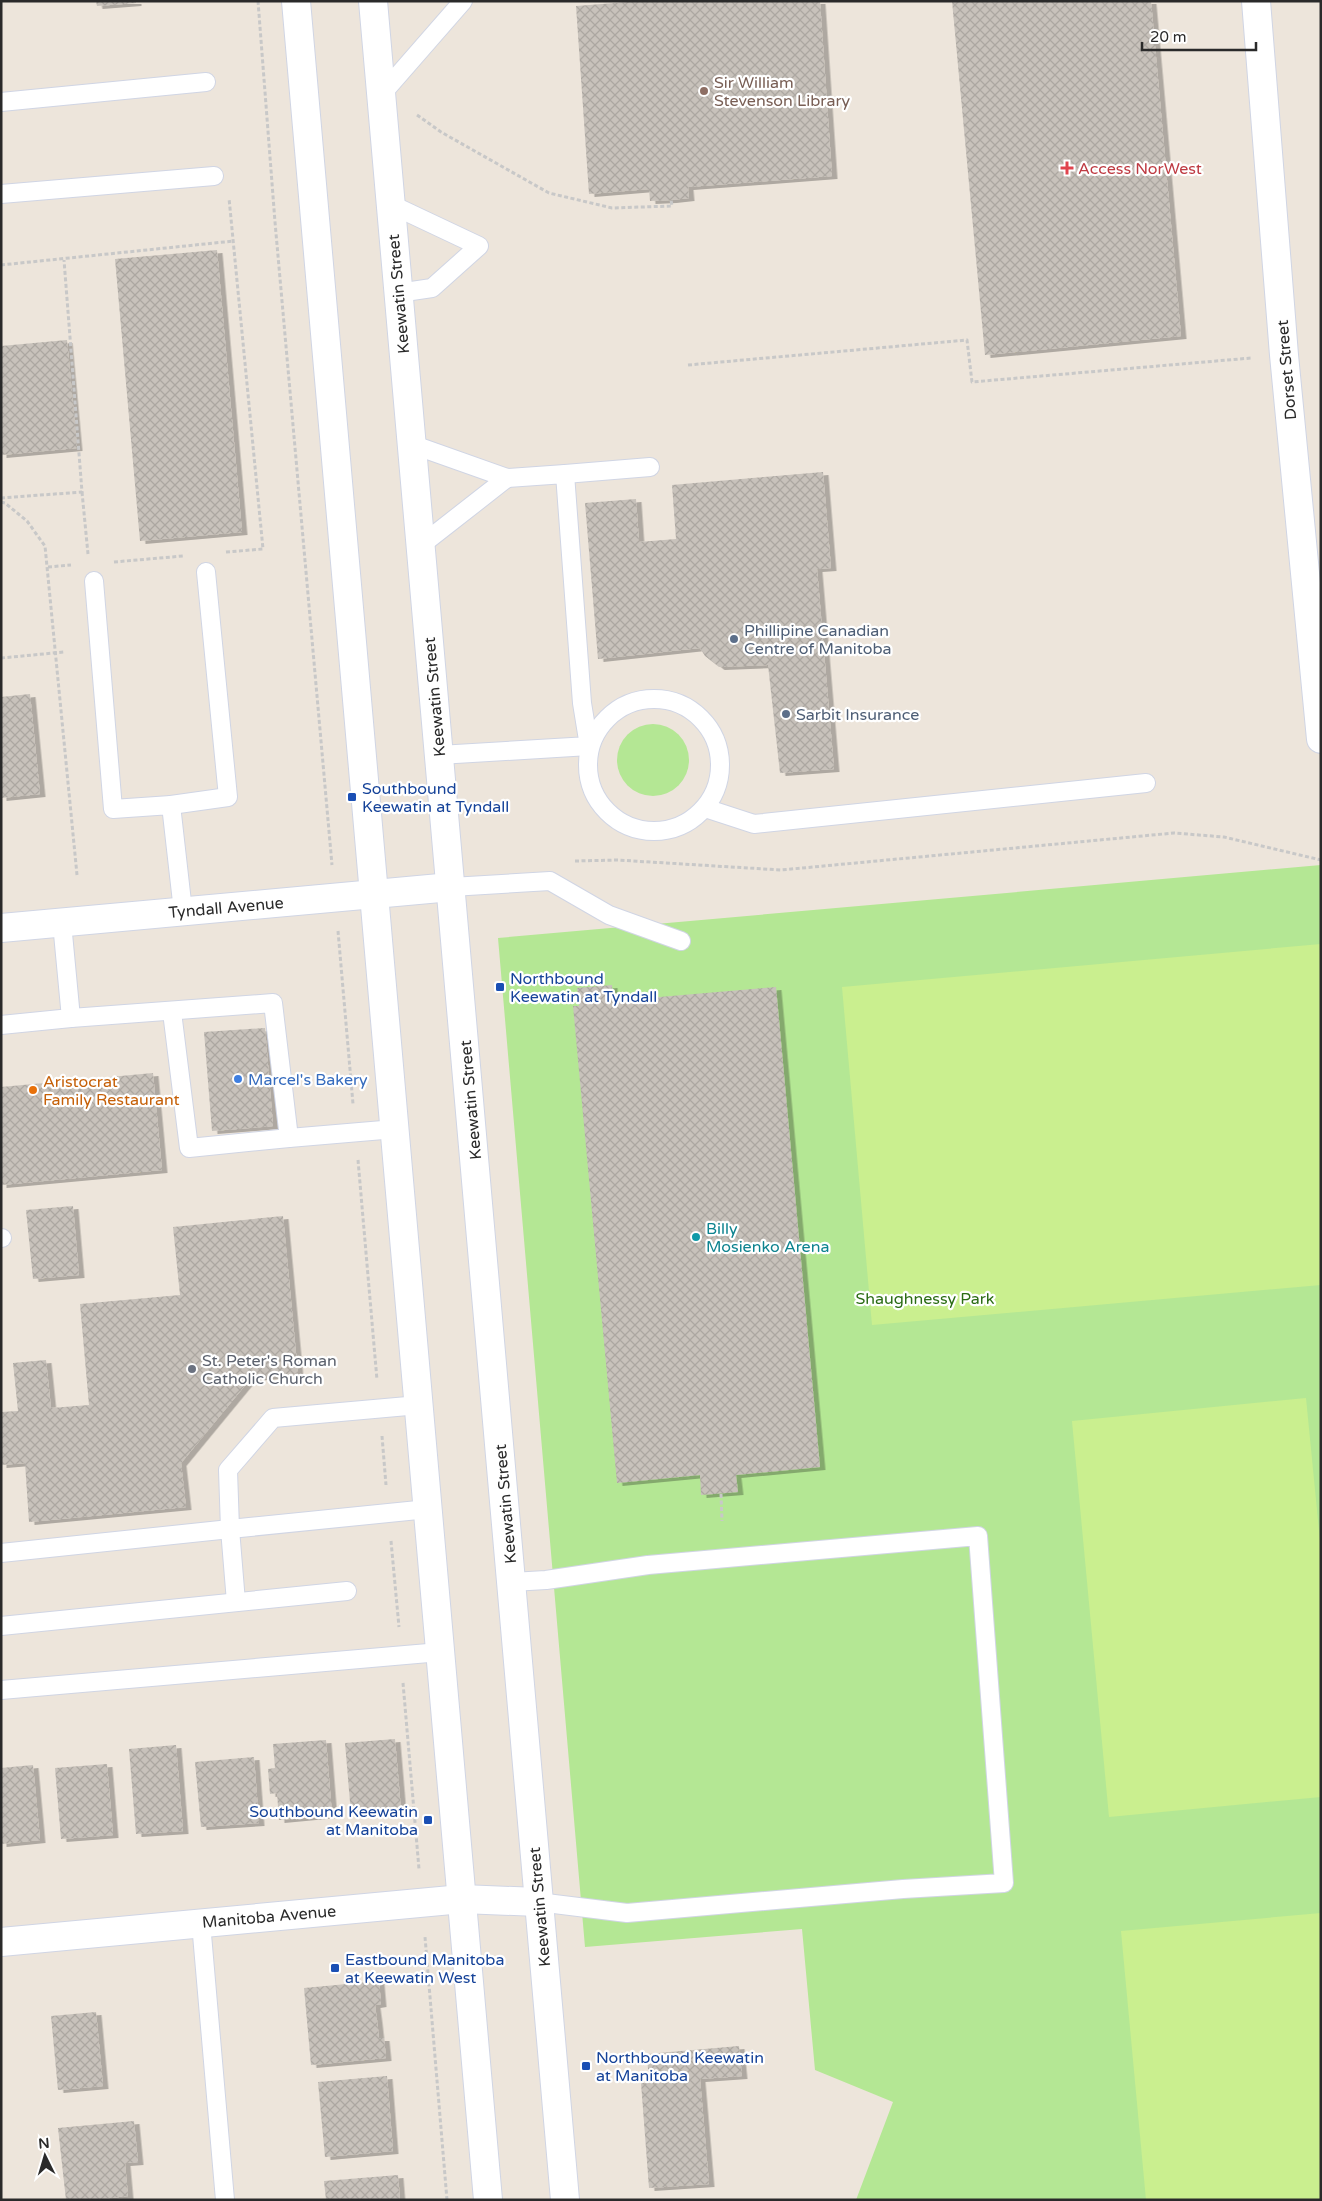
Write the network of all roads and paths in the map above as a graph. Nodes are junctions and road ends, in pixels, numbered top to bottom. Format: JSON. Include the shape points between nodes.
{"nodes":[{"id":1,"x":258,"y":1,"type":"edge"},
{"id":2,"x":296,"y":1,"type":"edge"},
{"id":3,"x":373,"y":1,"type":"edge"},
{"id":4,"x":463,"y":1,"type":"edge"},
{"id":5,"x":1256,"y":1,"type":"edge"},
{"id":6,"x":206,"y":82,"type":"dead end"},
{"id":7,"x":380,"y":95,"type":"junction"},
{"id":8,"x":1,"y":102,"type":"edge"},
{"id":9,"x":414,"y":113,"type":"dead end"},
{"id":10,"x":214,"y":176,"type":"dead end"},
{"id":11,"x":1,"y":194,"type":"edge"},
{"id":12,"x":229,"y":194,"type":"dead end"},
{"id":13,"x":671,"y":200,"type":"dead end"},
{"id":14,"x":390,"y":204,"type":"junction"},
{"id":15,"x":234,"y":241,"type":"junction"},
{"id":16,"x":64,"y":260,"type":"junction"},
{"id":17,"x":1,"y":265,"type":"edge"},
{"id":18,"x":398,"y":293,"type":"junction"},
{"id":19,"x":1284,"y":355,"type":"junction"},
{"id":20,"x":688,"y":365,"type":"dead end"},
{"id":21,"x":411,"y":444,"type":"junction"},
{"id":22,"x":650,"y":467,"type":"dead end"},
{"id":23,"x":565,"y":474,"type":"junction"},
{"id":24,"x":507,"y":478,"type":"junction"},
{"id":25,"x":82,"y":492,"type":"junction"},
{"id":26,"x":1,"y":500,"type":"edge"},
{"id":27,"x":420,"y":546,"type":"junction"},
{"id":28,"x":224,"y":552,"type":"dead end"},
{"id":29,"x":88,"y":555,"type":"dead end"},
{"id":30,"x":185,"y":556,"type":"dead end"},
{"id":31,"x":108,"y":562,"type":"dead end"},
{"id":32,"x":73,"y":565,"type":"dead end"},
{"id":33,"x":48,"y":567,"type":"junction"},
{"id":34,"x":206,"y":572,"type":"dead end"},
{"id":35,"x":94,"y":581,"type":"dead end"},
{"id":36,"x":64,"y":652,"type":"dead end"},
{"id":37,"x":56,"y":653,"type":"junction"},
{"id":38,"x":1,"y":658,"type":"edge"},
{"id":39,"x":1321,"y":739,"type":"edge"},
{"id":40,"x":589,"y":746,"type":"junction"},
{"id":41,"x":439,"y":756,"type":"junction"},
{"id":42,"x":1146,"y":784,"type":"dead end"},
{"id":43,"x":171,"y":805,"type":"junction"},
{"id":44,"x":705,"y":808,"type":"junction"},
{"id":45,"x":370,"y":848,"type":"junction"},
{"id":46,"x":1321,"y":860,"type":"edge"},
{"id":47,"x":570,"y":861,"type":"dead end"},
{"id":48,"x":77,"y":875,"type":"dead end"},
{"id":49,"x":451,"y":887,"type":"junction"},
{"id":50,"x":374,"y":894,"type":"junction"},
{"id":51,"x":183,"y":911,"type":"junction"},
{"id":52,"x":62,"y":923,"type":"junction"},
{"id":53,"x":1,"y":928,"type":"edge"},
{"id":54,"x":681,"y":941,"type":"dead end"},
{"id":55,"x":172,"y":1012,"type":"junction"},
{"id":56,"x":71,"y":1018,"type":"junction"},
{"id":57,"x":1,"y":1025,"type":"edge"},
{"id":58,"x":395,"y":1130,"type":"junction"},
{"id":59,"x":289,"y":1138,"type":"junction"},
{"id":60,"x":419,"y":1405,"type":"junction"},
{"id":61,"x":721,"y":1494,"type":"dead end"},
{"id":62,"x":428,"y":1509,"type":"junction"},
{"id":63,"x":722,"y":1522,"type":"dead end"},
{"id":64,"x":230,"y":1529,"type":"junction"},
{"id":65,"x":1,"y":1553,"type":"edge"},
{"id":66,"x":512,"y":1582,"type":"junction"},
{"id":67,"x":347,"y":1591,"type":"dead end"},
{"id":68,"x":236,"y":1602,"type":"junction"},
{"id":69,"x":1,"y":1626,"type":"edge"},
{"id":70,"x":440,"y":1652,"type":"junction"},
{"id":71,"x":1,"y":1690,"type":"edge"},
{"id":72,"x":462,"y":1898,"type":"junction"},
{"id":73,"x":538,"y":1902,"type":"junction"},
{"id":74,"x":201,"y":1923,"type":"junction"},
{"id":75,"x":1,"y":1942,"type":"edge"},
{"id":76,"x":225,"y":2200,"type":"edge"},
{"id":77,"x":488,"y":2200,"type":"edge"},
{"id":78,"x":565,"y":2200,"type":"edge"}],
"edges":[{"from":1,"to":45,"type":"path","via":[[330,851]]},
{"from":2,"to":45,"type":"main road"},
{"from":3,"to":7,"type":"main road","name":"Keewatin Street"},
{"from":4,"to":7,"type":"lane"},
{"from":5,"to":19,"type":"main road","name":"Dorset Street"},
{"from":6,"to":8,"type":"lane"},
{"from":7,"to":14,"type":"main road","name":"Keewatin Street"},
{"from":9,"to":13,"type":"path","via":[[441,132],[549,193],[612,208],[672,206]]},
{"from":10,"to":11,"type":"lane"},
{"from":12,"to":15,"type":"path"},
{"from":14,"to":18,"type":"main road","name":"Keewatin Street"},
{"from":14,"to":18,"type":"lane","via":[[479,246],[432,288]]},
{"from":15,"to":16,"type":"path"},
{"from":15,"to":28,"type":"path","via":[[263,549]]},
{"from":16,"to":17,"type":"path"},
{"from":16,"to":25,"type":"path"},
{"from":18,"to":21,"type":"main road","name":"Keewatin Street"},
{"from":19,"to":20,"type":"path","via":[[972,382],[967,340]]},
{"from":19,"to":39,"type":"main road","name":"Dorset Street"},
{"from":21,"to":24,"type":"lane"},
{"from":21,"to":27,"type":"main road","name":"Keewatin Street"},
{"from":22,"to":23,"type":"lane"},
{"from":23,"to":24,"type":"lane"},
{"from":23,"to":40,"type":"lane","via":[[582,703]]},
{"from":24,"to":27,"type":"lane"},
{"from":25,"to":26,"type":"path"},
{"from":25,"to":29,"type":"path"},
{"from":26,"to":33,"type":"path","via":[[28,521],[45,546]]},
{"from":27,"to":41,"type":"main road","name":"Keewatin Street"},
{"from":30,"to":31,"type":"path"},
{"from":32,"to":33,"type":"path"},
{"from":33,"to":37,"type":"path"},
{"from":34,"to":43,"type":"lane","via":[[228,797]]},
{"from":35,"to":43,"type":"lane","via":[[114,809]]},
{"from":36,"to":37,"type":"path"},
{"from":37,"to":38,"type":"path"},
{"from":37,"to":48,"type":"path"},
{"from":40,"to":41,"type":"lane"},
{"from":40,"to":44,"type":"lane","via":[[587,768],[592,791],[604,810],[622,824],[643,831],[666,830],[687,823]]},
{"from":40,"to":44,"type":"lane","via":[[599,727],[614,712],[632,702],[654,698],[675,702],[694,712],[709,728],[718,747],[721,768],[716,789]]},
{"from":41,"to":49,"type":"main road","name":"Keewatin Street"},
{"from":42,"to":44,"type":"lane","via":[[754,824]]},
{"from":43,"to":51,"type":"lane"},
{"from":45,"to":50,"type":"main road"},
{"from":46,"to":47,"type":"path","via":[[1224,837],[1174,833],[781,870],[617,860]]},
{"from":49,"to":50,"type":"main road","name":"Tyndall Avenue"},
{"from":49,"to":54,"type":"lane","via":[[550,881],[609,914]]},
{"from":49,"to":66,"type":"main road","name":"Keewatin Street"},
{"from":50,"to":51,"type":"main road","name":"Tyndall Avenue"},
{"from":50,"to":58,"type":"main road"},
{"from":51,"to":52,"type":"main road","name":"Tyndall Avenue"},
{"from":52,"to":53,"type":"main road","name":"Tyndall Avenue"},
{"from":52,"to":56,"type":"lane"},
{"from":55,"to":56,"type":"lane"},
{"from":55,"to":59,"type":"lane","via":[[273,1003]]},
{"from":55,"to":59,"type":"lane","via":[[189,1148]]},
{"from":56,"to":57,"type":"lane"},
{"from":58,"to":59,"type":"lane"},
{"from":58,"to":60,"type":"main road"},
{"from":60,"to":62,"type":"main road"},
{"from":60,"to":64,"type":"lane","via":[[273,1418],[228,1470]]},
{"from":61,"to":63,"type":"path"},
{"from":62,"to":64,"type":"lane"},
{"from":62,"to":70,"type":"main road"},
{"from":64,"to":65,"type":"lane"},
{"from":64,"to":68,"type":"lane"},
{"from":66,"to":73,"type":"main road","name":"Keewatin Street"},
{"from":66,"to":73,"type":"lane","via":[[648,1565],[978,1536],[1004,1883],[627,1913]]},
{"from":67,"to":68,"type":"lane"},
{"from":68,"to":69,"type":"lane"},
{"from":70,"to":71,"type":"lane"},
{"from":70,"to":72,"type":"main road"},
{"from":72,"to":73,"type":"main road","name":"Manitoba Avenue"},
{"from":72,"to":74,"type":"main road","name":"Manitoba Avenue"},
{"from":72,"to":77,"type":"main road"},
{"from":73,"to":78,"type":"main road","name":"Keewatin Street"},
{"from":74,"to":75,"type":"main road","name":"Manitoba Avenue"},
{"from":74,"to":76,"type":"lane"}]}
